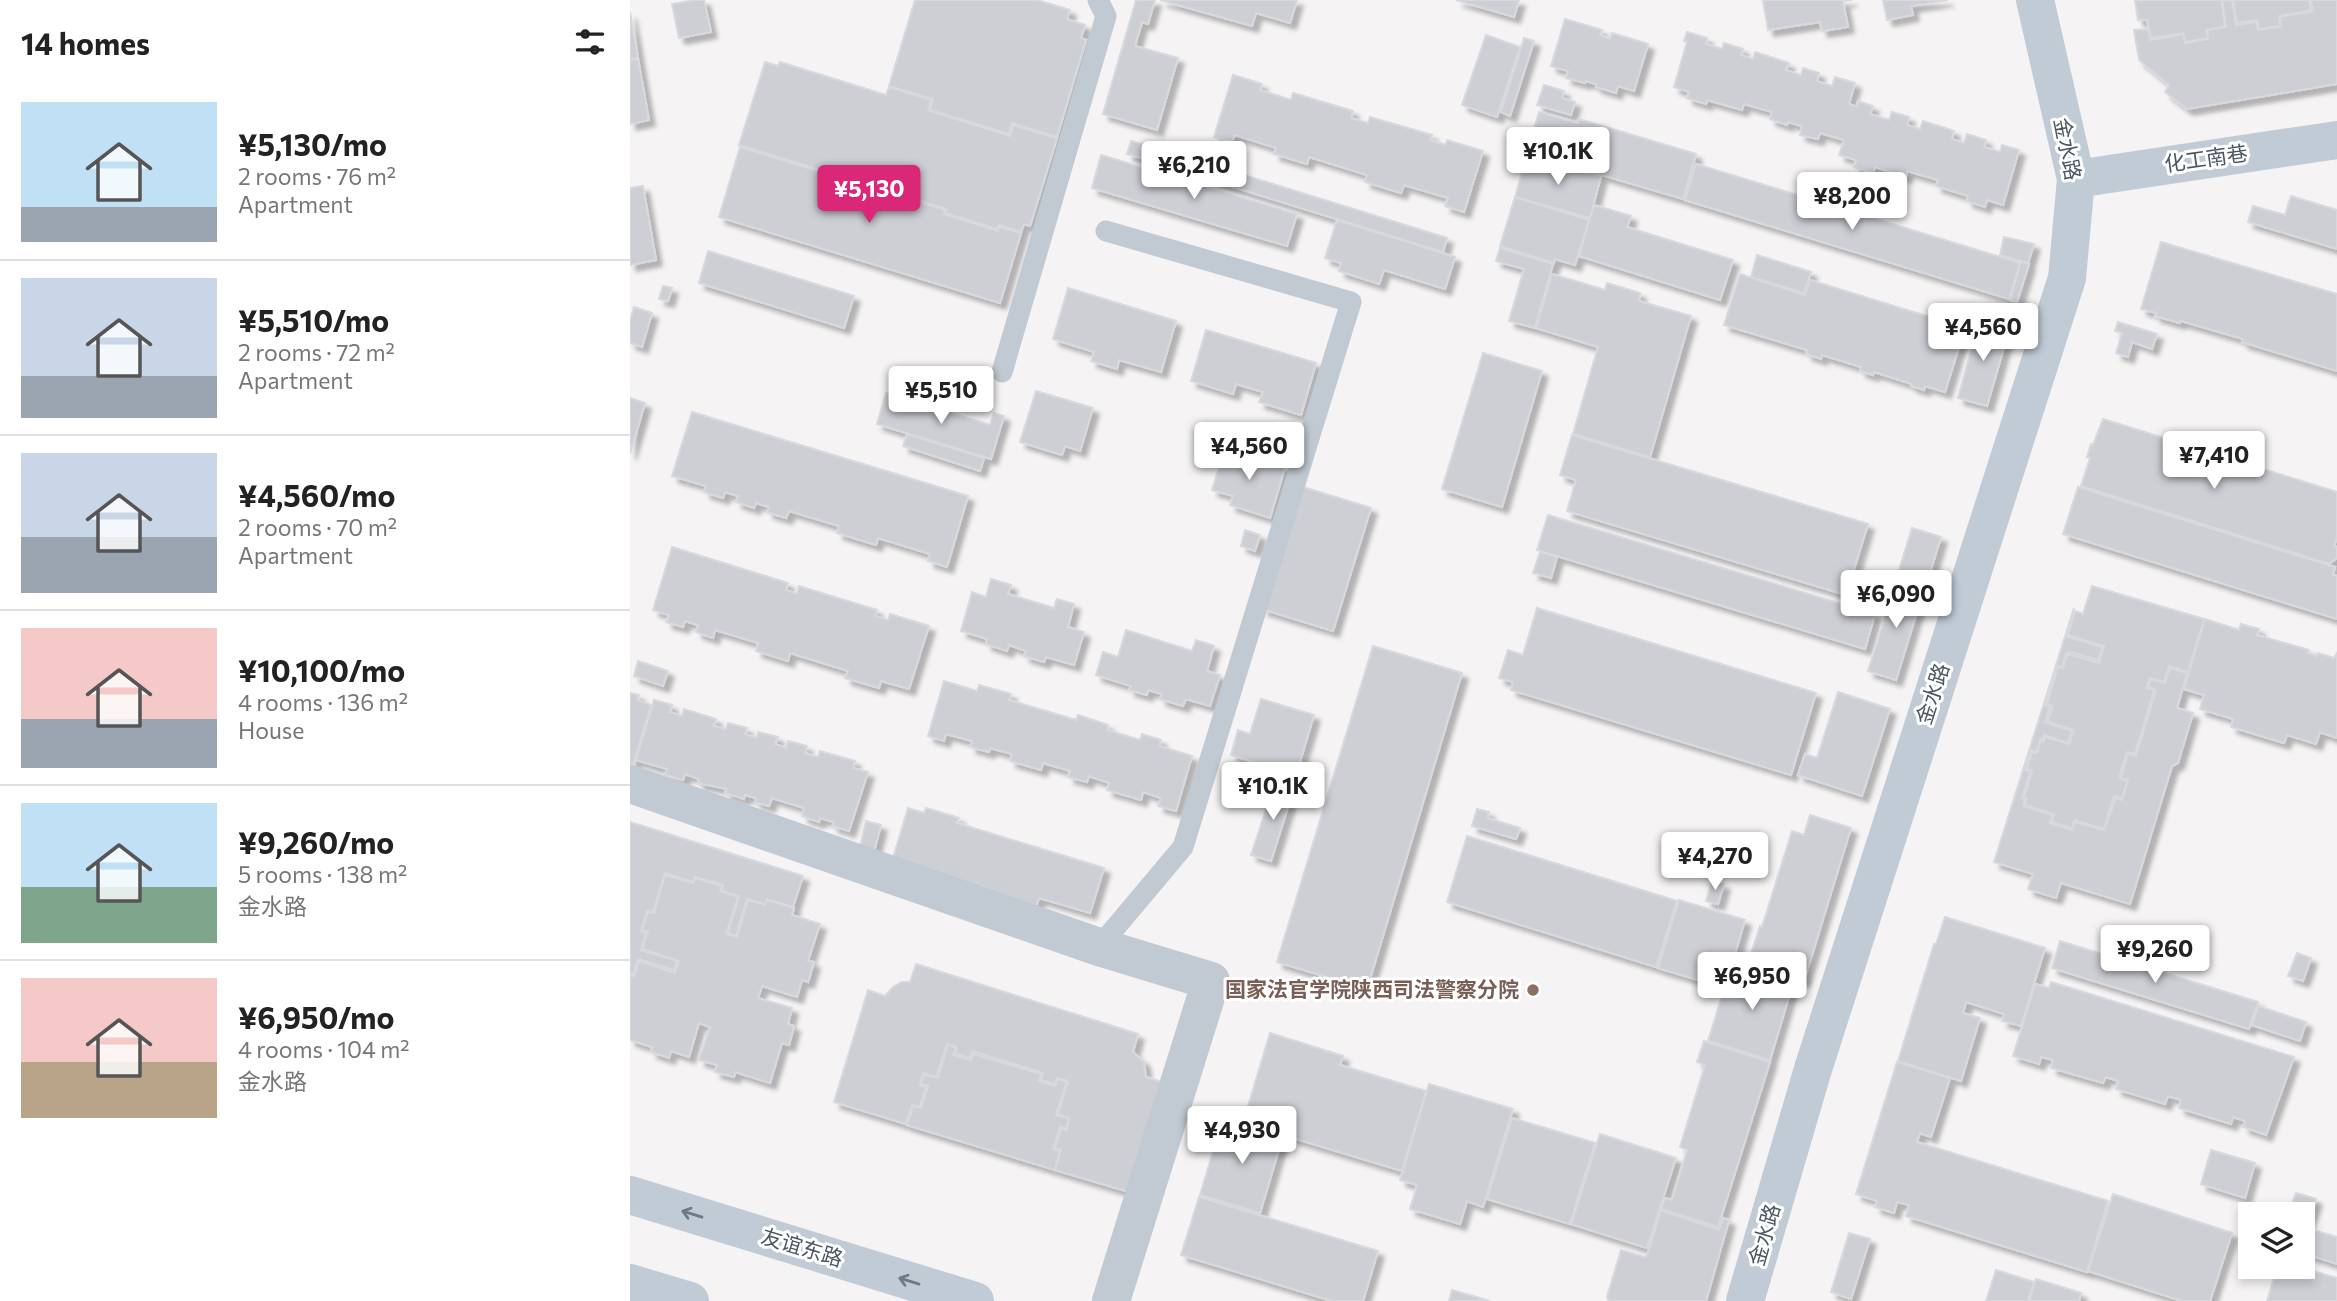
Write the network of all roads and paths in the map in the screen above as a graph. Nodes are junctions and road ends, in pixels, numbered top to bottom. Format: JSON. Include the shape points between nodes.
{"nodes":[{"id":1,"x":1098,"y":0,"type":"edge"},
{"id":2,"x":2035,"y":0,"type":"edge"},
{"id":3,"x":2337,"y":140,"type":"edge"},
{"id":4,"x":2076,"y":178,"type":"junction"},
{"id":5,"x":1106,"y":231,"type":"dead end"},
{"id":6,"x":1002,"y":372,"type":"dead end"},
{"id":7,"x":630,"y":784,"type":"edge"},
{"id":8,"x":1099,"y":947,"type":"junction"},
{"id":9,"x":630,"y":1195,"type":"edge"},
{"id":10,"x":630,"y":1283,"type":"edge"},
{"id":11,"x":690,"y":1301,"type":"edge"},
{"id":12,"x":975,"y":1301,"type":"edge"},
{"id":13,"x":1111,"y":1301,"type":"edge"},
{"id":14,"x":1745,"y":1301,"type":"edge"}],
"edges":[{"from":1,"to":6,"type":"lane","via":[[1106,16]]},
{"from":2,"to":4,"type":"street","name":"金水路"},
{"from":3,"to":4,"type":"street","name":"化工南巷"},
{"from":4,"to":14,"type":"street","name":"金水路","via":[[2067,278],[1813,1069]]},
{"from":5,"to":8,"type":"lane","via":[[1351,302],[1184,846]]},
{"from":7,"to":8,"type":"street"},
{"from":8,"to":13,"type":"street","via":[[1211,981]]},
{"from":12,"to":9,"type":"street","name":"友谊东路","one_way":true},
{"from":10,"to":11,"type":"street"}]}
